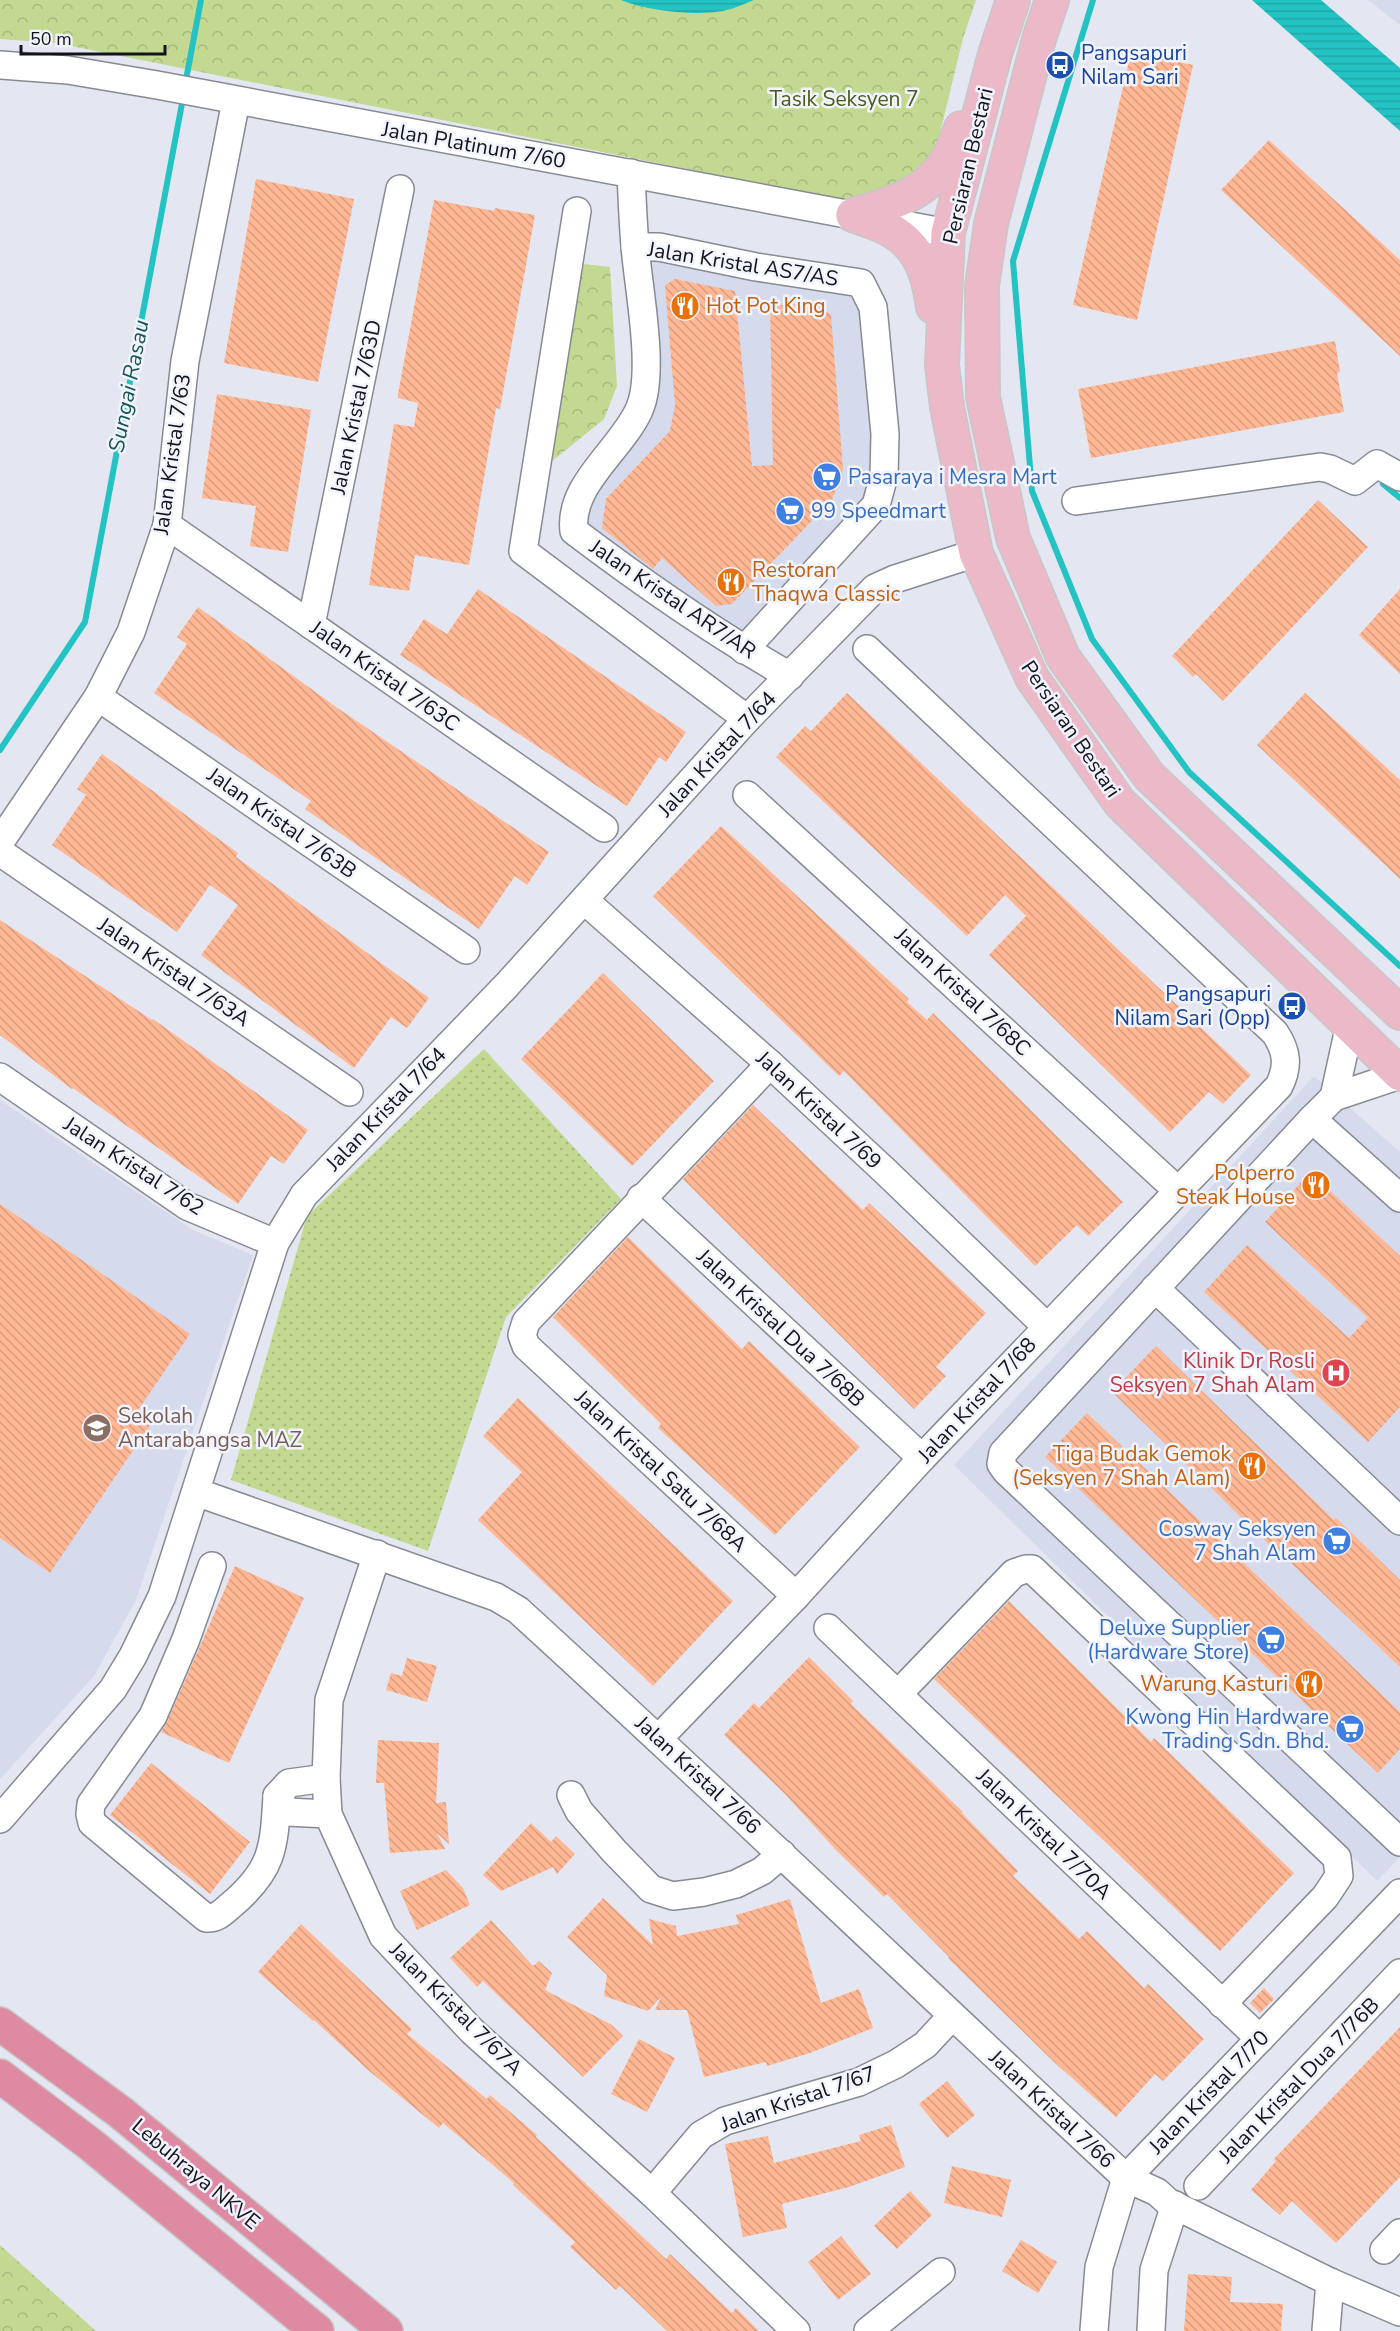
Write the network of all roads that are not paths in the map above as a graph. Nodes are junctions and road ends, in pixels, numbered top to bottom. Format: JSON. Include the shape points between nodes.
{"nodes":[{"id":1,"x":1013,"y":0,"type":"edge"},
{"id":2,"x":1052,"y":0,"type":"edge"},
{"id":3,"x":1039,"y":39,"type":"junction"},
{"id":4,"x":995,"y":54,"type":"junction"},
{"id":5,"x":0,"y":65,"type":"edge"},
{"id":6,"x":236,"y":101,"type":"junction"},
{"id":7,"x":631,"y":173,"type":"junction"},
{"id":8,"x":400,"y":189,"type":"dead end"},
{"id":9,"x":577,"y":211,"type":"dead end"},
{"id":10,"x":853,"y":215,"type":"junction"},
{"id":11,"x":948,"y":233,"type":"junction"},
{"id":12,"x":635,"y":247,"type":"junction"},
{"id":13,"x":942,"y":365,"type":"junction"},
{"id":14,"x":1389,"y":471,"type":"edge"},
{"id":15,"x":1076,"y":501,"type":"dead end"},
{"id":16,"x":167,"y":525,"type":"junction"},
{"id":17,"x":976,"y":553,"type":"junction"},
{"id":18,"x":311,"y":625,"type":"junction"},
{"id":19,"x":867,"y":649,"type":"dead end"},
{"id":20,"x":744,"y":650,"type":"junction"},
{"id":21,"x":790,"y":676,"type":"junction"},
{"id":22,"x":98,"y":697,"type":"junction"},
{"id":23,"x":747,"y":719,"type":"junction"},
{"id":24,"x":747,"y":795,"type":"dead end"},
{"id":25,"x":604,"y":828,"type":"dead end"},
{"id":26,"x":0,"y":842,"type":"edge"},
{"id":27,"x":0,"y":852,"type":"edge"},
{"id":28,"x":584,"y":900,"type":"junction"},
{"id":29,"x":465,"y":950,"type":"dead end"},
{"id":30,"x":1400,"y":1013,"type":"edge"},
{"id":31,"x":1350,"y":1024,"type":"junction"},
{"id":32,"x":770,"y":1064,"type":"junction"},
{"id":33,"x":1400,"y":1075,"type":"edge"},
{"id":34,"x":0,"y":1077,"type":"edge"},
{"id":35,"x":349,"y":1092,"type":"dead end"},
{"id":36,"x":1334,"y":1097,"type":"junction"},
{"id":37,"x":1312,"y":1119,"type":"junction"},
{"id":38,"x":1177,"y":1190,"type":"junction"},
{"id":39,"x":640,"y":1198,"type":"junction"},
{"id":40,"x":1400,"y":1198,"type":"edge"},
{"id":41,"x":275,"y":1243,"type":"junction"},
{"id":42,"x":1155,"y":1288,"type":"junction"},
{"id":43,"x":1047,"y":1327,"type":"junction"},
{"id":44,"x":922,"y":1458,"type":"junction"},
{"id":45,"x":196,"y":1492,"type":"junction"},
{"id":46,"x":1400,"y":1521,"type":"edge"},
{"id":47,"x":378,"y":1554,"type":"junction"},
{"id":48,"x":212,"y":1566,"type":"dead end"},
{"id":49,"x":796,"y":1596,"type":"junction"},
{"id":50,"x":828,"y":1628,"type":"dead end"},
{"id":51,"x":897,"y":1694,"type":"junction"},
{"id":52,"x":659,"y":1738,"type":"junction"},
{"id":53,"x":326,"y":1778,"type":"junction"},
{"id":54,"x":571,"y":1795,"type":"dead end"},
{"id":55,"x":277,"y":1796,"type":"junction"},
{"id":56,"x":328,"y":1814,"type":"junction"},
{"id":57,"x":0,"y":1819,"type":"edge"},
{"id":58,"x":1396,"y":1829,"type":"edge"},
{"id":59,"x":782,"y":1854,"type":"junction"},
{"id":60,"x":1400,"y":1893,"type":"edge"},
{"id":61,"x":1400,"y":1973,"type":"edge"},
{"id":62,"x":1222,"y":2004,"type":"junction"},
{"id":63,"x":952,"y":2016,"type":"junction"},
{"id":64,"x":0,"y":2024,"type":"edge"},
{"id":65,"x":1260,"y":2039,"type":"junction"},
{"id":66,"x":0,"y":2076,"type":"edge"},
{"id":67,"x":1126,"y":2178,"type":"junction"},
{"id":68,"x":1198,"y":2186,"type":"dead end"},
{"id":69,"x":652,"y":2193,"type":"junction"},
{"id":70,"x":1175,"y":2205,"type":"junction"},
{"id":71,"x":941,"y":2271,"type":"dead end"},
{"id":72,"x":1330,"y":2282,"type":"junction"},
{"id":73,"x":1400,"y":2313,"type":"edge"},
{"id":74,"x":317,"y":2331,"type":"edge"},
{"id":75,"x":386,"y":2331,"type":"edge"},
{"id":76,"x":796,"y":2331,"type":"edge"},
{"id":77,"x":868,"y":2331,"type":"edge"},
{"id":78,"x":1094,"y":2331,"type":"edge"},
{"id":79,"x":1151,"y":2331,"type":"edge"},
{"id":80,"x":1326,"y":2331,"type":"edge"}],
"edges":[{"from":1,"to":4,"type":"main road","name":"Persiaran Bestari"},
{"from":2,"to":3,"type":"main road","name":"Persiaran Bestari"},
{"from":3,"to":11,"type":"main road","via":[[1007,95],[978,195],[966,220]]},
{"from":3,"to":30,"type":"main road","name":"Persiaran Bestari","via":[[991,224],[982,286],[983,397],[1013,538],[1063,657],[1149,776]]},
{"from":4,"to":10,"type":"main road","via":[[948,158],[930,183],[906,198]]},
{"from":4,"to":11,"type":"main road","name":"Persiaran Bestari"},
{"from":5,"to":6,"type":"street","name":"Jalan Platinum 7/60","via":[[68,69]]},
{"from":6,"to":7,"type":"street","name":"Jalan Platinum 7/60"},
{"from":6,"to":16,"type":"street","name":"Jalan Kristal 7/63","via":[[184,361]]},
{"from":7,"to":10,"type":"street","name":"Jalan Platinum 7/60"},
{"from":7,"to":12,"type":"street","name":"Jalan Kristal AR7/AR"},
{"from":8,"to":18,"type":"street","name":"Jalan Kristal 7/63D"},
{"from":9,"to":23,"type":"street","via":[[523,551]]},
{"from":10,"to":11,"type":"street","name":"Jalan Platinum 7/60"},
{"from":10,"to":13,"type":"main road","via":[[893,231],[917,253],[930,285]]},
{"from":11,"to":13,"type":"main road","name":"Persiaran Bestari"},
{"from":12,"to":20,"type":"street","name":"Jalan Kristal AR7/AR","via":[[646,369],[640,409],[576,502],[574,531]]},
{"from":12,"to":20,"type":"street","name":"Jalan Kristal AS7/AS","via":[[659,247],[861,283],[873,307],[885,434],[884,476],[876,505]]},
{"from":13,"to":17,"type":"main road","name":"Persiaran Bestari"},
{"from":14,"to":15,"type":"street","via":[[1354,481],[1320,467]]},
{"from":16,"to":18,"type":"street","name":"Jalan Kristal 7/63C"},
{"from":16,"to":22,"type":"street","name":"Jalan Kristal 7/63","via":[[131,632]]},
{"from":17,"to":21,"type":"street","name":"Jalan Kristal 7/64","via":[[875,588]]},
{"from":17,"to":31,"type":"main road","name":"Persiaran Bestari","via":[[1032,678],[1120,803]]},
{"from":18,"to":25,"type":"street","name":"Jalan Kristal 7/63C"},
{"from":19,"to":38,"type":"street","name":"Jalan Kristal 7/68","via":[[1275,1033],[1283,1045],[1286,1073],[1280,1086]]},
{"from":20,"to":21,"type":"street","name":"Jalan Kristal AR7/AR"},
{"from":21,"to":23,"type":"street","name":"Jalan Kristal 7/64"},
{"from":22,"to":26,"type":"street","name":"Jalan Kristal 7/63"},
{"from":22,"to":29,"type":"street","name":"Jalan Kristal 7/63B"},
{"from":23,"to":28,"type":"street","name":"Jalan Kristal 7/64"},
{"from":24,"to":38,"type":"street","name":"Jalan Kristal 7/68C"},
{"from":27,"to":35,"type":"street","name":"Jalan Kristal 7/63A"},
{"from":28,"to":32,"type":"street","name":"Jalan Kristal 7/69"},
{"from":28,"to":41,"type":"street","name":"Jalan Kristal 7/64","via":[[304,1195]]},
{"from":31,"to":33,"type":"main road","name":"Persiaran Bestari"},
{"from":31,"to":36,"type":"street"},
{"from":32,"to":39,"type":"street"},
{"from":32,"to":43,"type":"street","name":"Jalan Kristal 7/69"},
{"from":33,"to":36,"type":"street"},
{"from":34,"to":41,"type":"street","name":"Jalan Kristal 7/62","via":[[187,1206]]},
{"from":36,"to":37,"type":"street"},
{"from":37,"to":40,"type":"street"},
{"from":37,"to":42,"type":"street"},
{"from":38,"to":43,"type":"street","name":"Jalan Kristal 7/68"},
{"from":39,"to":44,"type":"street","name":"Jalan Kristal Dua 7/68B"},
{"from":39,"to":49,"type":"street","name":"Jalan Kristal Satu 7/68A","via":[[526,1322],[522,1335],[526,1346]]},
{"from":41,"to":45,"type":"street","name":"Jalan Kristal 7/64"},
{"from":42,"to":46,"type":"street"},
{"from":42,"to":58,"type":"street","via":[[1003,1453],[1001,1464]]},
{"from":43,"to":44,"type":"street","name":"Jalan Kristal 7/68"},
{"from":44,"to":49,"type":"street","name":"Jalan Kristal 7/68"},
{"from":45,"to":47,"type":"street","name":"Jalan Kristal 7/66"},
{"from":45,"to":57,"type":"street","name":"Jalan Kristal 7/64","via":[[162,1596],[133,1656],[113,1689]]},
{"from":47,"to":52,"type":"street","name":"Jalan Kristal 7/66","via":[[496,1597],[518,1610]]},
{"from":47,"to":53,"type":"street","name":"Jalan Kristal 7/67A","via":[[329,1700]]},
{"from":48,"to":55,"type":"street","via":[[153,1716],[91,1804],[92,1823],[206,1918],[211,1918],[239,1899],[266,1868],[274,1840]]},
{"from":49,"to":52,"type":"street","name":"Jalan Kristal 7/68"},
{"from":50,"to":51,"type":"street","name":"Jalan Kristal 7/70A"},
{"from":51,"to":62,"type":"street","name":"Jalan Kristal 7/70A"},
{"from":51,"to":62,"type":"street","via":[[1014,1573],[1032,1569],[1337,1858],[1339,1876],[1325,1897]]},
{"from":52,"to":59,"type":"street","name":"Jalan Kristal 7/66"},
{"from":53,"to":55,"type":"street","via":[[289,1783]]},
{"from":53,"to":56,"type":"street","name":"Jalan Kristal 7/67A"},
{"from":54,"to":59,"type":"street","via":[[590,1825],[651,1889],[673,1896],[736,1884],[762,1871]]},
{"from":55,"to":56,"type":"street","via":[[287,1812]]},
{"from":56,"to":69,"type":"street","name":"Jalan Kristal 7/67A","via":[[383,1936],[472,2031]]},
{"from":59,"to":63,"type":"street","name":"Jalan Kristal 7/66"},
{"from":60,"to":65,"type":"street","name":"Jalan Kristal 7/70"},
{"from":61,"to":68,"type":"street","name":"Jalan Kristal Dua 7/76B"},
{"from":62,"to":65,"type":"street","name":"Jalan Kristal 7/70A"},
{"from":63,"to":67,"type":"street","name":"Jalan Kristal 7/66"},
{"from":63,"to":69,"type":"street","name":"Jalan Kristal 7/67","via":[[925,2045],[859,2082],[725,2121],[701,2135]]},
{"from":64,"to":75,"type":"highway","name":"Lebuhraya NKVE","via":[[120,2112]]},
{"from":65,"to":67,"type":"street","name":"Jalan Kristal 7/70"},
{"from":66,"to":74,"type":"highway","name":"Lebuhraya NKVE","via":[[90,2144]]},
{"from":67,"to":70,"type":"street","name":"Jalan Kristal 7/66"},
{"from":67,"to":78,"type":"street","name":"Jalan Kristal 7/70","via":[[1099,2267]]},
{"from":69,"to":76,"type":"street","name":"Jalan Kristal 7/67A"},
{"from":70,"to":72,"type":"street","name":"Jalan Kristal 7/66"},
{"from":70,"to":79,"type":"street","via":[[1154,2271]]},
{"from":71,"to":77,"type":"street"},
{"from":72,"to":73,"type":"street","name":"Jalan Kristal 7/66"},
{"from":72,"to":80,"type":"street"}]}
